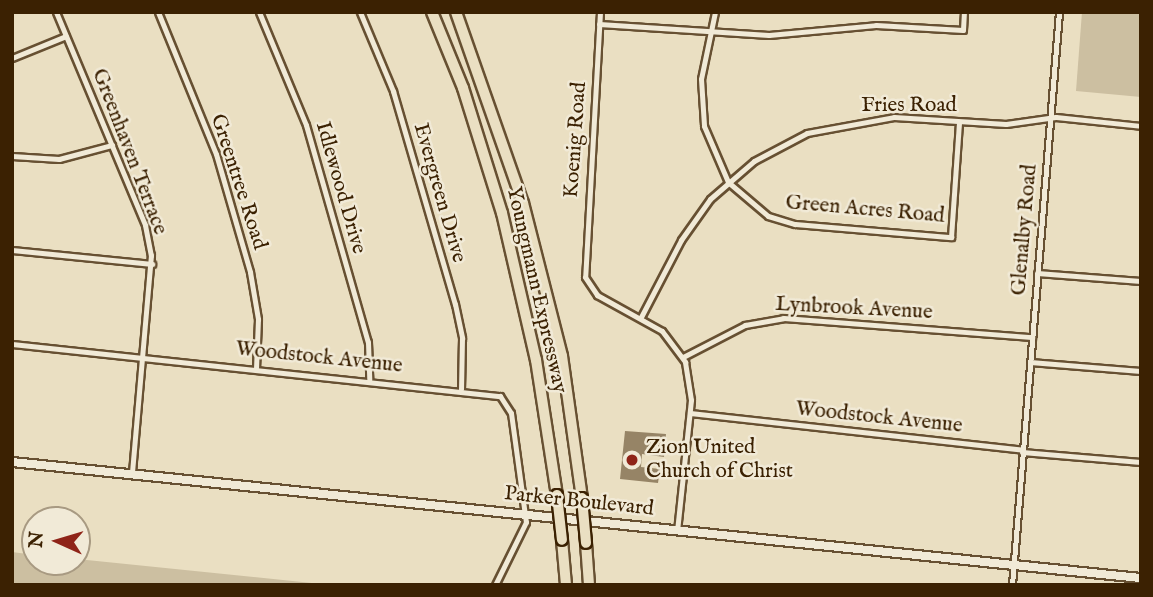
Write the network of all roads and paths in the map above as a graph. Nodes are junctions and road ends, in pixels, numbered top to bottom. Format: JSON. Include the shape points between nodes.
{"nodes":[{"id":1,"x":56,"y":12,"type":"edge"},
{"id":2,"x":158,"y":12,"type":"edge"},
{"id":3,"x":259,"y":12,"type":"edge"},
{"id":4,"x":360,"y":12,"type":"edge"},
{"id":5,"x":432,"y":12,"type":"edge"},
{"id":6,"x":457,"y":12,"type":"edge"},
{"id":7,"x":600,"y":12,"type":"edge"},
{"id":8,"x":715,"y":12,"type":"edge"},
{"id":9,"x":964,"y":12,"type":"edge"},
{"id":10,"x":1059,"y":12,"type":"edge"},
{"id":11,"x":599,"y":24,"type":"junction"},
{"id":12,"x":712,"y":32,"type":"junction"},
{"id":13,"x":66,"y":36,"type":"junction"},
{"id":14,"x":12,"y":58,"type":"edge"},
{"id":15,"x":1051,"y":117,"type":"junction"},
{"id":16,"x":959,"y":122,"type":"junction"},
{"id":17,"x":1141,"y":126,"type":"edge"},
{"id":18,"x":112,"y":145,"type":"junction"},
{"id":19,"x":12,"y":156,"type":"edge"},
{"id":20,"x":728,"y":182,"type":"junction"},
{"id":21,"x":12,"y":250,"type":"edge"},
{"id":22,"x":152,"y":264,"type":"junction"},
{"id":23,"x":1037,"y":273,"type":"junction"},
{"id":24,"x":1141,"y":281,"type":"edge"},
{"id":25,"x":640,"y":317,"type":"junction"},
{"id":26,"x":1032,"y":337,"type":"junction"},
{"id":27,"x":12,"y":344,"type":"edge"},
{"id":28,"x":143,"y":357,"type":"junction"},
{"id":29,"x":683,"y":357,"type":"junction"},
{"id":30,"x":1030,"y":362,"type":"junction"},
{"id":31,"x":256,"y":368,"type":"junction"},
{"id":32,"x":1141,"y":372,"type":"edge"},
{"id":33,"x":369,"y":379,"type":"junction"},
{"id":34,"x":461,"y":389,"type":"junction"},
{"id":35,"x":690,"y":413,"type":"junction"},
{"id":36,"x":1022,"y":451,"type":"junction"},
{"id":37,"x":12,"y":462,"type":"edge"},
{"id":38,"x":1141,"y":462,"type":"edge"},
{"id":39,"x":132,"y":474,"type":"junction"},
{"id":40,"x":524,"y":513,"type":"junction"},
{"id":41,"x":677,"y":530,"type":"junction"},
{"id":42,"x":1013,"y":567,"type":"junction"},
{"id":43,"x":1141,"y":578,"type":"edge"},
{"id":44,"x":495,"y":585,"type":"edge"},
{"id":45,"x":566,"y":585,"type":"edge"},
{"id":46,"x":589,"y":585,"type":"edge"},
{"id":47,"x":1012,"y":585,"type":"edge"}],
"edges":[{"from":1,"to":13,"type":"street","name":"Greenhaven Terrace"},
{"from":2,"to":31,"type":"street","name":"Greentree Road","via":[[216,154],[250,272],[258,319]]},
{"from":3,"to":33,"type":"street","name":"Idlewood Drive","via":[[306,125],[369,341]]},
{"from":4,"to":34,"type":"street","name":"Evergreen Drive","via":[[393,91],[455,304],[462,338]]},
{"from":5,"to":45,"type":"highway","name":"Youngmann Expressway","bridge":true,"via":[[502,213],[536,360]]},
{"from":6,"to":46,"type":"highway","name":"Youngmann Expressway","bridge":true,"via":[[533,241],[562,356]]},
{"from":7,"to":11,"type":"street","name":"Koenig Road"},
{"from":8,"to":12,"type":"street","name":"Green Acres Road"},
{"from":9,"to":12,"type":"street","via":[[963,30],[901,25],[783,34]]},
{"from":10,"to":15,"type":"street","name":"Glenalby Road"},
{"from":11,"to":12,"type":"street"},
{"from":11,"to":25,"type":"street","name":"Koenig Road","via":[[584,269],[597,295]]},
{"from":12,"to":20,"type":"street","name":"Green Acres Road","via":[[701,79],[701,111],[710,148]]},
{"from":13,"to":14,"type":"street"},
{"from":13,"to":18,"type":"street","name":"Greenhaven Terrace"},
{"from":15,"to":16,"type":"street","name":"Fries Road","via":[[1006,124]]},
{"from":15,"to":17,"type":"street","name":"Fries Road"},
{"from":15,"to":23,"type":"street","name":"Glenalby Road"},
{"from":16,"to":20,"type":"street","name":"Fries Road","via":[[885,118],[823,128],[776,148]]},
{"from":16,"to":20,"type":"street","name":"Green Acres Road","via":[[951,237],[781,221],[755,209]]},
{"from":18,"to":19,"type":"street","via":[[59,159]]},
{"from":18,"to":22,"type":"street","name":"Greenhaven Terrace","via":[[145,225]]},
{"from":20,"to":25,"type":"street","name":"Fries Road","via":[[688,228]]},
{"from":21,"to":22,"type":"street"},
{"from":22,"to":28,"type":"street","name":"Greenhaven Terrace"},
{"from":23,"to":24,"type":"street"},
{"from":23,"to":26,"type":"street","name":"Glenalby Road"},
{"from":25,"to":29,"type":"street","via":[[670,338]]},
{"from":26,"to":29,"type":"street","name":"Lynbrook Avenue","via":[[783,318],[746,325]]},
{"from":26,"to":30,"type":"street","name":"Glenalby Road"},
{"from":27,"to":28,"type":"street","name":"Woodstock Avenue"},
{"from":28,"to":31,"type":"street","name":"Woodstock Avenue"},
{"from":28,"to":39,"type":"street","name":"Greenhaven Terrace"},
{"from":29,"to":35,"type":"street","via":[[691,386]]},
{"from":30,"to":32,"type":"street"},
{"from":30,"to":36,"type":"street","name":"Glenalby Road"},
{"from":31,"to":33,"type":"street","name":"Woodstock Avenue"},
{"from":33,"to":34,"type":"street","name":"Woodstock Avenue"},
{"from":34,"to":40,"type":"street","name":"Woodstock Avenue","via":[[500,396],[509,405]]},
{"from":35,"to":36,"type":"street","name":"Woodstock Avenue"},
{"from":35,"to":41,"type":"street"},
{"from":36,"to":38,"type":"street","name":"Woodstock Avenue"},
{"from":36,"to":42,"type":"street","name":"Glenalby Road"},
{"from":37,"to":39,"type":"street","name":"Parker Boulevard"},
{"from":39,"to":40,"type":"street","name":"Parker Boulevard"},
{"from":40,"to":41,"type":"street","name":"Parker Boulevard"},
{"from":40,"to":44,"type":"street","via":[[526,522]]},
{"from":41,"to":42,"type":"street","name":"Parker Boulevard"},
{"from":42,"to":43,"type":"street","name":"Parker Boulevard"},
{"from":42,"to":47,"type":"street","name":"Glenalby Road"}]}
